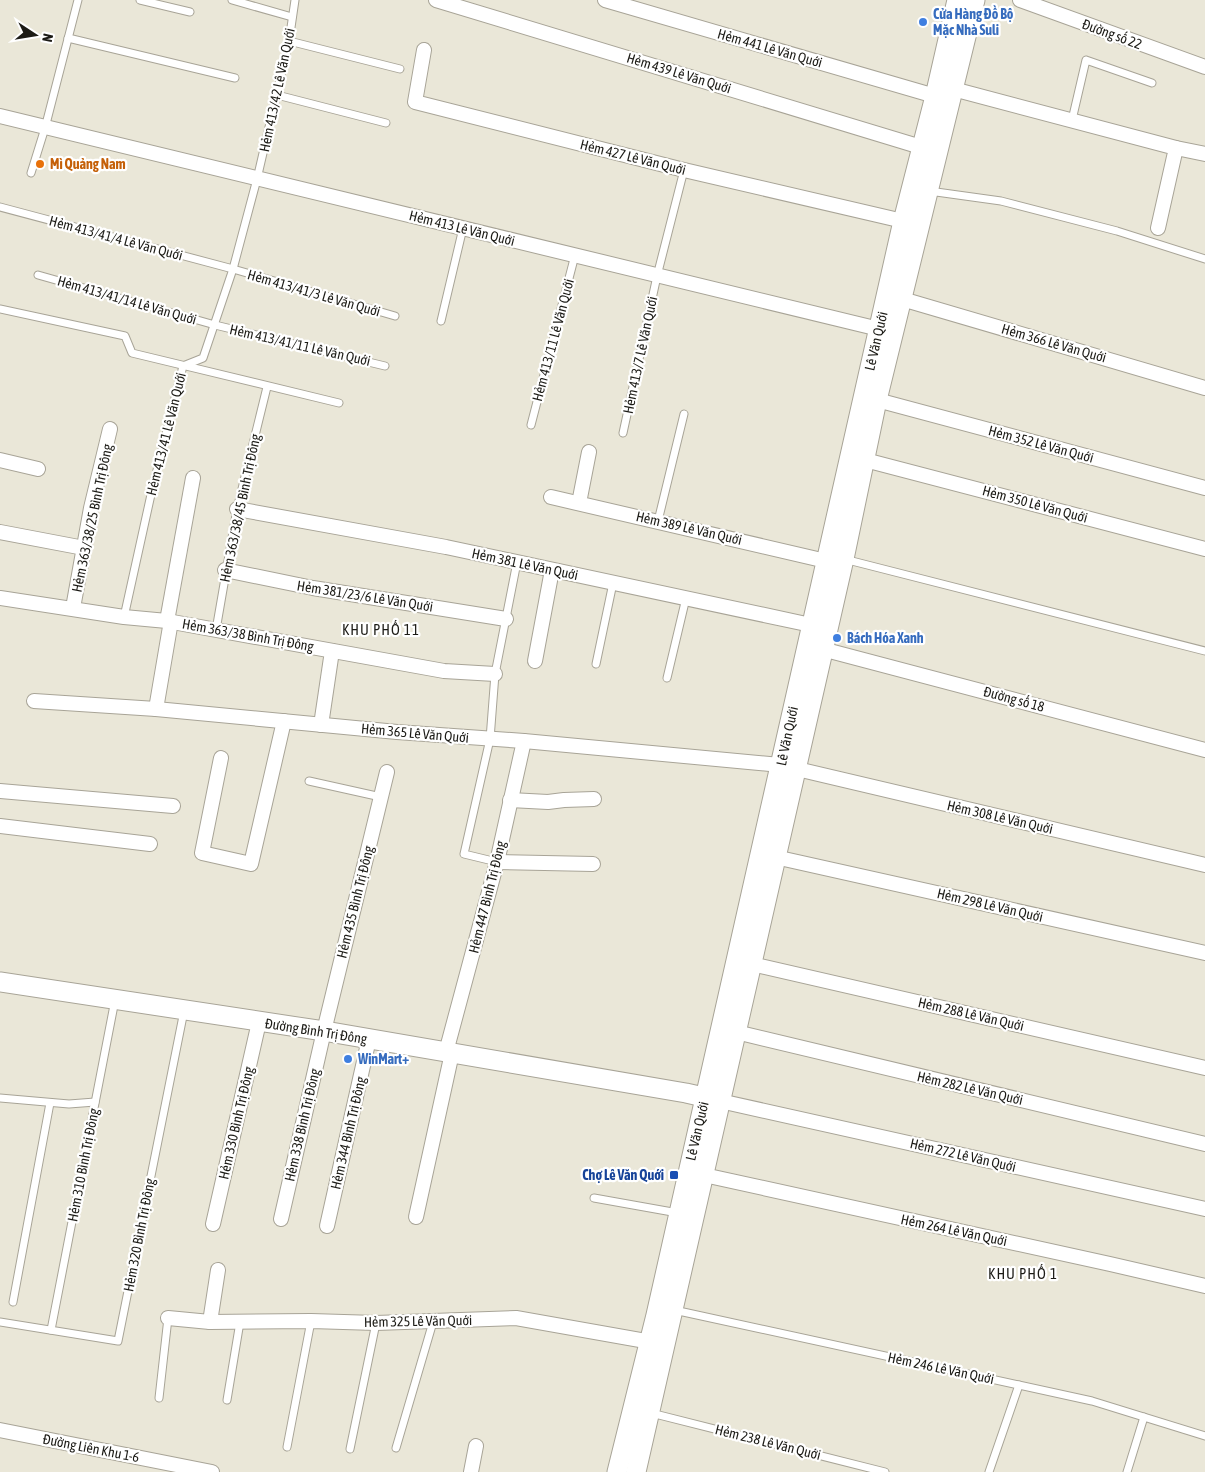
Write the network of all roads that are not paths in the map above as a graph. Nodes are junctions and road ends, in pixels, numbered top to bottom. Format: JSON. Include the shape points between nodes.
{"nodes":[{"id":1,"x":78,"y":0,"type":"edge"},
{"id":2,"x":140,"y":0,"type":"edge"},
{"id":3,"x":232,"y":0,"type":"edge"},
{"id":4,"x":295,"y":0,"type":"edge"},
{"id":5,"x":436,"y":0,"type":"edge"},
{"id":6,"x":956,"y":0,"type":"edge"},
{"id":7,"x":976,"y":0,"type":"edge"},
{"id":8,"x":1020,"y":0,"type":"edge"},
{"id":9,"x":613,"y":1,"type":"edge"},
{"id":10,"x":190,"y":12,"type":"dead end"},
{"id":11,"x":292,"y":17,"type":"junction"},
{"id":12,"x":68,"y":38,"type":"junction"},
{"id":13,"x":289,"y":41,"type":"junction"},
{"id":14,"x":424,"y":50,"type":"dead end"},
{"id":15,"x":1205,"y":67,"type":"edge"},
{"id":16,"x":400,"y":69,"type":"dead end"},
{"id":17,"x":234,"y":78,"type":"dead end"},
{"id":18,"x":1152,"y":83,"type":"dead end"},
{"id":19,"x":953,"y":89,"type":"junction"},
{"id":20,"x":277,"y":95,"type":"junction"},
{"id":21,"x":935,"y":96,"type":"junction"},
{"id":22,"x":0,"y":116,"type":"edge"},
{"id":23,"x":1072,"y":120,"type":"junction"},
{"id":24,"x":386,"y":123,"type":"dead end"},
{"id":25,"x":45,"y":128,"type":"junction"},
{"id":26,"x":921,"y":147,"type":"junction"},
{"id":27,"x":1176,"y":148,"type":"junction"},
{"id":28,"x":1205,"y":154,"type":"edge"},
{"id":29,"x":684,"y":170,"type":"junction"},
{"id":30,"x":31,"y":173,"type":"dead end"},
{"id":31,"x":258,"y":179,"type":"junction"},
{"id":32,"x":920,"y":189,"type":"junction"},
{"id":33,"x":0,"y":207,"type":"edge"},
{"id":34,"x":903,"y":221,"type":"junction"},
{"id":35,"x":463,"y":228,"type":"junction"},
{"id":36,"x":1158,"y":228,"type":"dead end"},
{"id":37,"x":575,"y":255,"type":"junction"},
{"id":38,"x":1205,"y":259,"type":"edge"},
{"id":39,"x":233,"y":269,"type":"junction"},
{"id":40,"x":38,"y":276,"type":"dead end"},
{"id":41,"x":656,"y":276,"type":"junction"},
{"id":42,"x":902,"y":298,"type":"junction"},
{"id":43,"x":0,"y":309,"type":"edge"},
{"id":44,"x":395,"y":316,"type":"dead end"},
{"id":45,"x":441,"y":321,"type":"dead end"},
{"id":46,"x":215,"y":325,"type":"junction"},
{"id":47,"x":879,"y":330,"type":"junction"},
{"id":48,"x":183,"y":366,"type":"junction"},
{"id":49,"x":385,"y":366,"type":"dead end"},
{"id":50,"x":267,"y":387,"type":"junction"},
{"id":51,"x":1205,"y":388,"type":"edge"},
{"id":52,"x":877,"y":400,"type":"junction"},
{"id":53,"x":339,"y":403,"type":"dead end"},
{"id":54,"x":684,"y":414,"type":"dead end"},
{"id":55,"x":531,"y":424,"type":"dead end"},
{"id":56,"x":110,"y":429,"type":"dead end"},
{"id":57,"x":623,"y":433,"type":"dead end"},
{"id":58,"x":589,"y":452,"type":"dead end"},
{"id":59,"x":857,"y":458,"type":"junction"},
{"id":60,"x":0,"y":460,"type":"edge"},
{"id":61,"x":38,"y":469,"type":"dead end"},
{"id":62,"x":193,"y":478,"type":"dead end"},
{"id":63,"x":1205,"y":488,"type":"edge"},
{"id":64,"x":552,"y":497,"type":"dead end"},
{"id":65,"x":579,"y":503,"type":"junction"},
{"id":66,"x":237,"y":509,"type":"junction"},
{"id":67,"x":658,"y":521,"type":"junction"},
{"id":68,"x":0,"y":532,"type":"edge"},
{"id":69,"x":84,"y":548,"type":"junction"},
{"id":70,"x":1205,"y":549,"type":"edge"},
{"id":71,"x":835,"y":560,"type":"junction"},
{"id":72,"x":517,"y":562,"type":"junction"},
{"id":73,"x":225,"y":570,"type":"junction"},
{"id":74,"x":552,"y":570,"type":"junction"},
{"id":75,"x":613,"y":582,"type":"junction"},
{"id":76,"x":0,"y":598,"type":"edge"},
{"id":77,"x":686,"y":598,"type":"junction"},
{"id":78,"x":74,"y":608,"type":"junction"},
{"id":79,"x":124,"y":617,"type":"junction"},
{"id":80,"x":506,"y":619,"type":"junction"},
{"id":81,"x":169,"y":621,"type":"junction"},
{"id":82,"x":811,"y":625,"type":"junction"},
{"id":83,"x":216,"y":630,"type":"junction"},
{"id":84,"x":822,"y":649,"type":"junction"},
{"id":85,"x":332,"y":651,"type":"junction"},
{"id":86,"x":1205,"y":651,"type":"edge"},
{"id":87,"x":535,"y":661,"type":"dead end"},
{"id":88,"x":596,"y":664,"type":"dead end"},
{"id":89,"x":495,"y":674,"type":"junction"},
{"id":90,"x":667,"y":678,"type":"dead end"},
{"id":91,"x":34,"y":701,"type":"dead end"},
{"id":92,"x":156,"y":709,"type":"junction"},
{"id":93,"x":284,"y":722,"type":"junction"},
{"id":94,"x":321,"y":725,"type":"junction"},
{"id":95,"x":490,"y":739,"type":"junction"},
{"id":96,"x":524,"y":741,"type":"junction"},
{"id":97,"x":1205,"y":750,"type":"edge"},
{"id":98,"x":221,"y":758,"type":"dead end"},
{"id":99,"x":788,"y":767,"type":"junction"},
{"id":100,"x":387,"y":772,"type":"dead end"},
{"id":101,"x":309,"y":781,"type":"dead end"},
{"id":102,"x":0,"y":791,"type":"edge"},
{"id":103,"x":381,"y":797,"type":"junction"},
{"id":104,"x":510,"y":800,"type":"junction"},
{"id":105,"x":594,"y":800,"type":"dead end"},
{"id":106,"x":173,"y":806,"type":"dead end"},
{"id":107,"x":0,"y":826,"type":"edge"},
{"id":108,"x":150,"y":844,"type":"dead end"},
{"id":109,"x":776,"y":857,"type":"junction"},
{"id":110,"x":496,"y":862,"type":"junction"},
{"id":111,"x":593,"y":864,"type":"dead end"},
{"id":112,"x":1205,"y":865,"type":"edge"},
{"id":113,"x":1205,"y":953,"type":"edge"},
{"id":114,"x":744,"y":962,"type":"junction"},
{"id":115,"x":0,"y":982,"type":"edge"},
{"id":116,"x":115,"y":1000,"type":"junction"},
{"id":117,"x":184,"y":1010,"type":"junction"},
{"id":118,"x":259,"y":1022,"type":"junction"},
{"id":119,"x":324,"y":1031,"type":"junction"},
{"id":120,"x":736,"y":1032,"type":"junction"},
{"id":121,"x":369,"y":1039,"type":"junction"},
{"id":122,"x":449,"y":1052,"type":"junction"},
{"id":123,"x":1205,"y":1068,"type":"edge"},
{"id":124,"x":0,"y":1098,"type":"edge"},
{"id":125,"x":713,"y":1099,"type":"junction"},
{"id":126,"x":50,"y":1102,"type":"junction"},
{"id":127,"x":95,"y":1102,"type":"junction"},
{"id":128,"x":1205,"y":1144,"type":"edge"},
{"id":129,"x":704,"y":1175,"type":"junction"},
{"id":130,"x":594,"y":1198,"type":"dead end"},
{"id":131,"x":1205,"y":1209,"type":"edge"},
{"id":132,"x":679,"y":1213,"type":"junction"},
{"id":133,"x":416,"y":1217,"type":"dead end"},
{"id":134,"x":281,"y":1219,"type":"dead end"},
{"id":135,"x":213,"y":1224,"type":"dead end"},
{"id":136,"x":327,"y":1226,"type":"dead end"},
{"id":137,"x":218,"y":1270,"type":"dead end"},
{"id":138,"x":1205,"y":1286,"type":"edge"},
{"id":139,"x":13,"y":1302,"type":"dead end"},
{"id":140,"x":673,"y":1310,"type":"junction"},
{"id":141,"x":168,"y":1318,"type":"joint"},
{"id":142,"x":311,"y":1321,"type":"junction"},
{"id":143,"x":0,"y":1322,"type":"edge"},
{"id":144,"x":210,"y":1322,"type":"junction"},
{"id":145,"x":240,"y":1322,"type":"junction"},
{"id":146,"x":433,"y":1322,"type":"junction"},
{"id":147,"x":376,"y":1323,"type":"junction"},
{"id":148,"x":50,"y":1330,"type":"junction"},
{"id":149,"x":658,"y":1343,"type":"junction"},
{"id":150,"x":1020,"y":1385,"type":"junction"},
{"id":151,"x":159,"y":1398,"type":"dead end"},
{"id":152,"x":227,"y":1400,"type":"dead end"},
{"id":153,"x":650,"y":1412,"type":"junction"},
{"id":154,"x":1144,"y":1417,"type":"junction"},
{"id":155,"x":0,"y":1430,"type":"edge"},
{"id":156,"x":1205,"y":1436,"type":"edge"},
{"id":157,"x":476,"y":1446,"type":"dead end"},
{"id":158,"x":287,"y":1447,"type":"dead end"},
{"id":159,"x":396,"y":1448,"type":"dead end"},
{"id":160,"x":350,"y":1449,"type":"dead end"},
{"id":161,"x":212,"y":1472,"type":"edge"},
{"id":162,"x":471,"y":1472,"type":"edge"},
{"id":163,"x":617,"y":1472,"type":"edge"},
{"id":164,"x":636,"y":1472,"type":"edge"},
{"id":165,"x":886,"y":1472,"type":"edge"},
{"id":166,"x":989,"y":1472,"type":"edge"},
{"id":167,"x":1128,"y":1472,"type":"edge"}],
"edges":[{"from":1,"to":12,"type":"lane"},
{"from":2,"to":10,"type":"lane"},
{"from":3,"to":11,"type":"lane"},
{"from":4,"to":11,"type":"lane","name":"Hẻm 413/42 Lê Văn Quới"},
{"from":5,"to":26,"type":"street","name":"Hẻm 439 Lê Văn Quới"},
{"from":6,"to":21,"type":"main road","name":"Lê Văn Quới"},
{"from":7,"to":19,"type":"main road","name":"Lê Văn Quới"},
{"from":8,"to":15,"type":"street","name":"Đường số 22"},
{"from":9,"to":21,"type":"street","name":"Hẻm 441 Lê Văn Quới"},
{"from":11,"to":13,"type":"lane","name":"Hẻm 413/42 Lê Văn Quới"},
{"from":12,"to":17,"type":"lane"},
{"from":12,"to":25,"type":"lane"},
{"from":13,"to":16,"type":"lane"},
{"from":13,"to":20,"type":"lane","name":"Hẻm 413/42 Lê Văn Quới"},
{"from":14,"to":29,"type":"street","name":"Hẻm 427 Lê Văn Quới","via":[[416,102]]},
{"from":18,"to":23,"type":"lane","via":[[1086,60]]},
{"from":19,"to":23,"type":"street"},
{"from":19,"to":32,"type":"main road","name":"Lê Văn Quới"},
{"from":20,"to":24,"type":"lane"},
{"from":20,"to":31,"type":"lane","name":"Hẻm 413/42 Lê Văn Quới"},
{"from":21,"to":26,"type":"main road","name":"Lê Văn Quới"},
{"from":22,"to":25,"type":"street","name":"Hẻm 413 Lê Văn Quới"},
{"from":23,"to":27,"type":"street"},
{"from":25,"to":30,"type":"lane"},
{"from":25,"to":31,"type":"street","name":"Hẻm 413 Lê Văn Quới"},
{"from":26,"to":32,"type":"main road","name":"Lê Văn Quới"},
{"from":27,"to":28,"type":"street"},
{"from":27,"to":36,"type":"street"},
{"from":29,"to":34,"type":"street","name":"Hẻm 427 Lê Văn Quới"},
{"from":29,"to":41,"type":"lane","name":"Hẻm 413/7 Lê Văn Quới"},
{"from":31,"to":35,"type":"street","name":"Hẻm 413 Lê Văn Quới"},
{"from":31,"to":39,"type":"lane","name":"Hẻm 413/41 Lê Văn Quới"},
{"from":32,"to":34,"type":"main road","name":"Lê Văn Quới"},
{"from":32,"to":38,"type":"lane","via":[[1002,201],[1117,231]]},
{"from":32,"to":42,"type":"main road","name":"Lê Văn Quới"},
{"from":33,"to":39,"type":"lane","name":"Hẻm 413/41/4 Lê Văn Quới"},
{"from":34,"to":47,"type":"main road","name":"Lê Văn Quới"},
{"from":35,"to":37,"type":"street","name":"Hẻm 413 Lê Văn Quới"},
{"from":35,"to":45,"type":"lane"},
{"from":37,"to":41,"type":"street","name":"Hẻm 413 Lê Văn Quới"},
{"from":37,"to":55,"type":"lane","name":"Hẻm 413/11 Lê Văn Quới"},
{"from":39,"to":44,"type":"lane","name":"Hẻm 413/41/3 Lê Văn Quới"},
{"from":39,"to":46,"type":"lane","name":"Hẻm 413/41 Lê Văn Quới"},
{"from":40,"to":46,"type":"lane","name":"Hẻm 413/41/14 Lê Văn Quới"},
{"from":41,"to":47,"type":"street","name":"Hẻm 413 Lê Văn Quới"},
{"from":41,"to":57,"type":"lane","name":"Hẻm 413/7 Lê Văn Quới"},
{"from":42,"to":51,"type":"street","name":"Hẻm 366 Lê Văn Quới"},
{"from":42,"to":52,"type":"main road","name":"Lê Văn Quới"},
{"from":43,"to":48,"type":"lane","via":[[125,336],[132,353]]},
{"from":46,"to":48,"type":"lane","name":"Hẻm 413/41 Lê Văn Quới","via":[[204,358]]},
{"from":46,"to":49,"type":"lane","name":"Hẻm 413/41/11 Lê Văn Quới"},
{"from":47,"to":59,"type":"main road","name":"Lê Văn Quới"},
{"from":48,"to":50,"type":"lane"},
{"from":48,"to":79,"type":"lane","name":"Hẻm 413/41 Lê Văn Quới"},
{"from":50,"to":53,"type":"lane"},
{"from":50,"to":66,"type":"lane","name":"Hẻm 363/38/45 Bình Trị Đông"},
{"from":52,"to":59,"type":"main road","name":"Lê Văn Quới"},
{"from":52,"to":63,"type":"street","name":"Hẻm 352 Lê Văn Quới"},
{"from":54,"to":67,"type":"lane"},
{"from":56,"to":69,"type":"street","name":"Hẻm 363/38/25 Bình Trị Đông"},
{"from":58,"to":65,"type":"street"},
{"from":59,"to":70,"type":"street","name":"Hẻm 350 Lê Văn Quới"},
{"from":59,"to":71,"type":"main road","name":"Lê Văn Quới"},
{"from":60,"to":61,"type":"street"},
{"from":62,"to":81,"type":"street"},
{"from":64,"to":65,"type":"street","name":"Hẻm 389 Lê Văn Quới"},
{"from":65,"to":67,"type":"street","name":"Hẻm 389 Lê Văn Quới"},
{"from":66,"to":72,"type":"street","name":"Hẻm 381 Lê Văn Quới"},
{"from":66,"to":73,"type":"lane","name":"Hẻm 363/38/45 Bình Trị Đông"},
{"from":67,"to":71,"type":"street","name":"Hẻm 389 Lê Văn Quới"},
{"from":68,"to":69,"type":"street"},
{"from":69,"to":78,"type":"street","name":"Hẻm 363/38/25 Bình Trị Đông"},
{"from":71,"to":82,"type":"main road","name":"Lê Văn Quới"},
{"from":71,"to":84,"type":"main road","name":"Lê Văn Quới"},
{"from":71,"to":86,"type":"lane"},
{"from":72,"to":74,"type":"street","name":"Hẻm 381 Lê Văn Quới"},
{"from":72,"to":80,"type":"lane"},
{"from":73,"to":80,"type":"street","name":"Hẻm 381/23/6 Lê Văn Quới","via":[[313,588]]},
{"from":73,"to":83,"type":"lane","name":"Hẻm 363/38/45 Bình Trị Đông"},
{"from":74,"to":75,"type":"street","name":"Hẻm 381 Lê Văn Quới"},
{"from":74,"to":87,"type":"street"},
{"from":75,"to":77,"type":"street","name":"Hẻm 381 Lê Văn Quới"},
{"from":75,"to":88,"type":"lane"},
{"from":76,"to":78,"type":"street","name":"Hẻm 363/38 Bình Trị Đông"},
{"from":77,"to":82,"type":"street","name":"Hẻm 381 Lê Văn Quới"},
{"from":77,"to":90,"type":"lane"},
{"from":78,"to":79,"type":"street","name":"Hẻm 363/38 Bình Trị Đông"},
{"from":79,"to":81,"type":"street","name":"Hẻm 363/38 Bình Trị Đông"},
{"from":80,"to":89,"type":"lane"},
{"from":81,"to":83,"type":"street","name":"Hẻm 363/38 Bình Trị Đông"},
{"from":81,"to":92,"type":"street"},
{"from":82,"to":99,"type":"main road","name":"Lê Văn Quới"},
{"from":83,"to":85,"type":"street","name":"Hẻm 363/38 Bình Trị Đông"},
{"from":84,"to":97,"type":"street","name":"Đường số 18"},
{"from":84,"to":99,"type":"main road","name":"Lê Văn Quới"},
{"from":85,"to":89,"type":"street","name":"Hẻm 363/38 Bình Trị Đông","via":[[444,671]]},
{"from":85,"to":94,"type":"street"},
{"from":89,"to":95,"type":"lane"},
{"from":91,"to":92,"type":"street","name":"Hẻm 365 Lê Văn Quới"},
{"from":92,"to":93,"type":"street","name":"Hẻm 365 Lê Văn Quới"},
{"from":93,"to":94,"type":"street","name":"Hẻm 365 Lê Văn Quới"},
{"from":93,"to":98,"type":"street","via":[[250,864],[202,853]]},
{"from":94,"to":95,"type":"street","name":"Hẻm 365 Lê Văn Quới"},
{"from":95,"to":96,"type":"street","name":"Hẻm 365 Lê Văn Quới"},
{"from":95,"to":110,"type":"lane","via":[[464,854]]},
{"from":96,"to":99,"type":"street","name":"Hẻm 365 Lê Văn Quới"},
{"from":96,"to":104,"type":"street","name":"Hẻm 447 Bình Trị Đông"},
{"from":99,"to":109,"type":"main road","name":"Lê Văn Quới"},
{"from":99,"to":112,"type":"street","name":"Hẻm 308 Lê Văn Quới"},
{"from":99,"to":114,"type":"main road","name":"Lê Văn Quới"},
{"from":100,"to":103,"type":"street","name":"Hẻm 435 Bình Trị Đông"},
{"from":101,"to":103,"type":"lane"},
{"from":102,"to":106,"type":"street"},
{"from":103,"to":119,"type":"street","name":"Hẻm 435 Bình Trị Đông"},
{"from":104,"to":105,"type":"street"},
{"from":104,"to":110,"type":"street","name":"Hẻm 447 Bình Trị Đông"},
{"from":107,"to":108,"type":"street"},
{"from":109,"to":113,"type":"street","name":"Hẻm 298 Lê Văn Quới"},
{"from":109,"to":114,"type":"main road","name":"Lê Văn Quới"},
{"from":110,"to":111,"type":"street"},
{"from":110,"to":122,"type":"street","name":"Hẻm 447 Bình Trị Đông"},
{"from":114,"to":120,"type":"main road","name":"Lê Văn Quới"},
{"from":114,"to":123,"type":"street","name":"Hẻm 288 Lê Văn Quới"},
{"from":114,"to":125,"type":"main road","name":"Lê Văn Quới"},
{"from":115,"to":116,"type":"main road","name":"Đường Bình Trị Đông"},
{"from":116,"to":117,"type":"main road","name":"Đường Bình Trị Đông"},
{"from":116,"to":127,"type":"lane","name":"Hẻm 310 Bình Trị Đông"},
{"from":117,"to":118,"type":"main road","name":"Đường Bình Trị Đông"},
{"from":117,"to":148,"type":"lane","name":"Hẻm 320 Bình Trị Đông","via":[[118,1342]]},
{"from":118,"to":119,"type":"main road","name":"Đường Bình Trị Đông"},
{"from":118,"to":135,"type":"street","name":"Hẻm 330 Bình Trị Đông"},
{"from":119,"to":121,"type":"main road","name":"Đường Bình Trị Đông"},
{"from":119,"to":134,"type":"street","name":"Hẻm 338 Bình Trị Đông"},
{"from":120,"to":125,"type":"main road","name":"Lê Văn Quới"},
{"from":120,"to":128,"type":"street","name":"Hẻm 282 Lê Văn Quới"},
{"from":121,"to":122,"type":"main road","name":"Đường Bình Trị Đông"},
{"from":121,"to":136,"type":"street","name":"Hẻm 344 Bình Trị Đông"},
{"from":122,"to":125,"type":"main road","name":"Đường Bình Trị Đông"},
{"from":122,"to":133,"type":"street","name":"Hẻm 447 Bình Trị Đông"},
{"from":124,"to":126,"type":"lane"},
{"from":125,"to":129,"type":"main road","name":"Lê Văn Quới"},
{"from":125,"to":131,"type":"street","name":"Hẻm 272 Lê Văn Quới"},
{"from":125,"to":132,"type":"main road","name":"Lê Văn Quới"},
{"from":126,"to":127,"type":"lane"},
{"from":126,"to":139,"type":"lane"},
{"from":127,"to":148,"type":"lane","name":"Hẻm 310 Bình Trị Đông"},
{"from":129,"to":138,"type":"street","name":"Hẻm 264 Lê Văn Quới"},
{"from":129,"to":140,"type":"main road","name":"Lê Văn Quới"},
{"from":130,"to":132,"type":"lane"},
{"from":132,"to":149,"type":"main road","name":"Lê Văn Quới"},
{"from":137,"to":144,"type":"street"},
{"from":140,"to":149,"type":"main road","name":"Lê Văn Quới"},
{"from":140,"to":150,"type":"lane","name":"Hẻm 246 Lê Văn Quới"},
{"from":141,"to":144,"type":"street","name":"Hẻm 325 Lê Văn Quới"},
{"from":141,"to":151,"type":"lane"},
{"from":142,"to":145,"type":"street","name":"Hẻm 325 Lê Văn Quới"},
{"from":142,"to":147,"type":"street","name":"Hẻm 325 Lê Văn Quới"},
{"from":142,"to":158,"type":"lane"},
{"from":143,"to":148,"type":"lane","name":"Hẻm 320 Bình Trị Đông"},
{"from":144,"to":145,"type":"street","name":"Hẻm 325 Lê Văn Quới"},
{"from":145,"to":152,"type":"lane"},
{"from":146,"to":147,"type":"street","name":"Hẻm 325 Lê Văn Quới"},
{"from":146,"to":149,"type":"street","name":"Hẻm 325 Lê Văn Quới","via":[[516,1318]]},
{"from":146,"to":159,"type":"lane"},
{"from":147,"to":160,"type":"lane"},
{"from":149,"to":153,"type":"main road","name":"Lê Văn Quới"},
{"from":149,"to":163,"type":"main road","name":"Lê Văn Quới"},
{"from":150,"to":154,"type":"lane","name":"Hẻm 246 Lê Văn Quới"},
{"from":150,"to":166,"type":"lane"},
{"from":153,"to":164,"type":"main road","name":"Lê Văn Quới"},
{"from":153,"to":165,"type":"lane","name":"Hẻm 238 Lê Văn Quới"},
{"from":154,"to":156,"type":"lane","name":"Hẻm 246 Lê Văn Quới"},
{"from":154,"to":167,"type":"lane"},
{"from":155,"to":161,"type":"street","name":"Đường Liên Khu 1-6"},
{"from":157,"to":162,"type":"street"}]}
